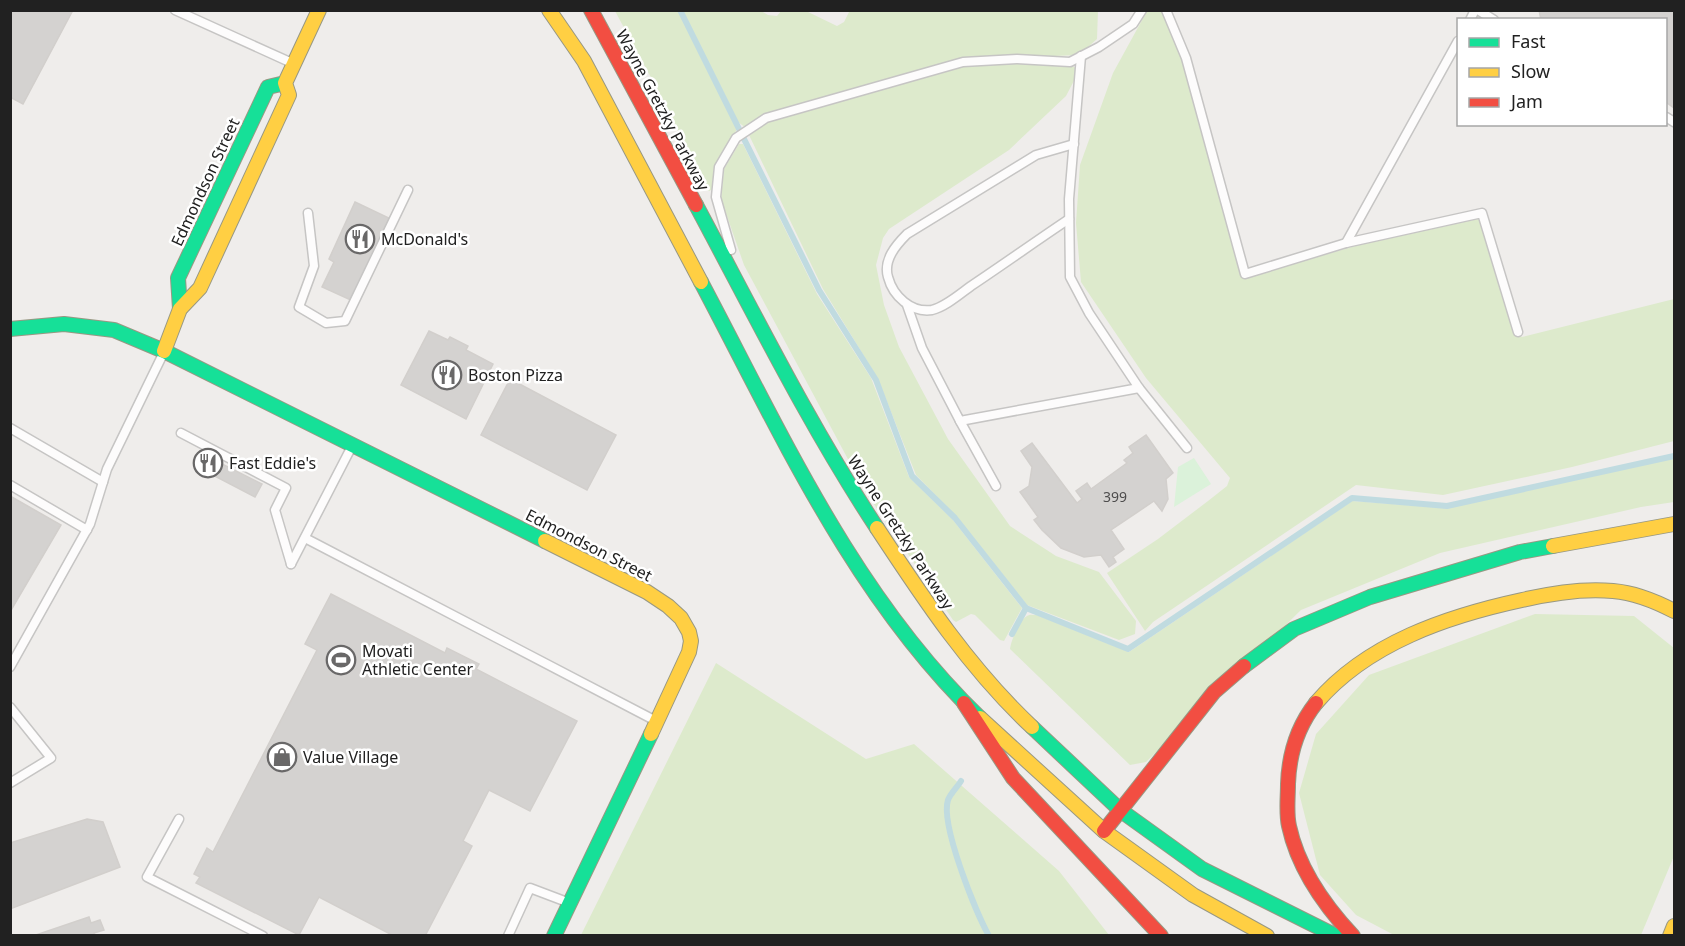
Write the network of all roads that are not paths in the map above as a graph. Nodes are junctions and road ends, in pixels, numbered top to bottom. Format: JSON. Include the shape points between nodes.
{"nodes":[{"id":1,"x":175,"y":10,"type":"edge"},
{"id":2,"x":319,"y":10,"type":"edge"},
{"id":3,"x":549,"y":10,"type":"edge"},
{"id":4,"x":591,"y":10,"type":"edge"},
{"id":5,"x":1142,"y":10,"type":"edge"},
{"id":6,"x":1166,"y":10,"type":"edge"},
{"id":7,"x":1477,"y":10,"type":"edge"},
{"id":8,"x":1491,"y":18,"type":"edge"},
{"id":9,"x":1457,"y":43,"type":"edge"},
{"id":10,"x":1081,"y":56,"type":"junction"},
{"id":11,"x":294,"y":64,"type":"junction"},
{"id":12,"x":285,"y":83,"type":"junction"},
{"id":13,"x":1074,"y":144,"type":"junction"},
{"id":14,"x":408,"y":190,"type":"dead end"},
{"id":15,"x":308,"y":213,"type":"dead end"},
{"id":16,"x":1069,"y":219,"type":"junction"},
{"id":17,"x":1346,"y":243,"type":"junction"},
{"id":18,"x":746,"y":299,"type":"junction"},
{"id":19,"x":907,"y":305,"type":"junction"},
{"id":20,"x":180,"y":309,"type":"junction"},
{"id":21,"x":10,"y":329,"type":"edge"},
{"id":22,"x":1518,"y":332,"type":"dead end"},
{"id":23,"x":164,"y":351,"type":"junction"},
{"id":24,"x":1139,"y":387,"type":"junction"},
{"id":25,"x":960,"y":421,"type":"junction"},
{"id":26,"x":10,"y":428,"type":"edge"},
{"id":27,"x":181,"y":433,"type":"dead end"},
{"id":28,"x":353,"y":445,"type":"junction"},
{"id":29,"x":1187,"y":448,"type":"dead end"},
{"id":30,"x":103,"y":482,"type":"junction"},
{"id":31,"x":10,"y":485,"type":"edge"},
{"id":32,"x":996,"y":486,"type":"dead end"},
{"id":33,"x":1674,"y":524,"type":"edge"},
{"id":34,"x":87,"y":530,"type":"junction"},
{"id":35,"x":305,"y":538,"type":"junction"},
{"id":36,"x":1674,"y":611,"type":"edge"},
{"id":37,"x":10,"y":667,"type":"edge"},
{"id":38,"x":964,"y":703,"type":"junction"},
{"id":39,"x":10,"y":707,"type":"edge"},
{"id":40,"x":657,"y":722,"type":"junction"},
{"id":41,"x":10,"y":783,"type":"edge"},
{"id":42,"x":1120,"y":810,"type":"junction"},
{"id":43,"x":179,"y":819,"type":"dead end"},
{"id":44,"x":1104,"y":831,"type":"junction"},
{"id":45,"x":570,"y":903,"type":"junction"},
{"id":46,"x":1674,"y":926,"type":"edge"},
{"id":47,"x":263,"y":936,"type":"edge"},
{"id":48,"x":508,"y":936,"type":"edge"},
{"id":49,"x":554,"y":936,"type":"edge"},
{"id":50,"x":1161,"y":936,"type":"edge"},
{"id":51,"x":1267,"y":936,"type":"edge"},
{"id":52,"x":1336,"y":936,"type":"edge"},
{"id":53,"x":1353,"y":936,"type":"edge"},
{"id":54,"x":1670,"y":936,"type":"edge"}],
"edges":[{"from":1,"to":11,"type":"lane"},
{"from":2,"to":11,"type":"main road","name":"Edmondson Street"},
{"from":3,"to":38,"type":"main road","via":[[584,61],[826,517],[918,652]]},
{"from":4,"to":18,"type":"main road","name":"Wayne Gretzky Parkway"},
{"from":5,"to":10,"type":"lane","via":[[1133,24]]},
{"from":6,"to":17,"type":"lane","via":[[1186,58],[1245,274]]},
{"from":7,"to":8,"type":"lane"},
{"from":9,"to":17,"type":"lane"},
{"from":10,"to":13,"type":"lane"},
{"from":10,"to":18,"type":"lane","via":[[1070,62],[963,62],[766,118],[736,138],[719,167],[716,197]]},
{"from":11,"to":12,"type":"main road","name":"Edmondson Street"},
{"from":12,"to":20,"type":"main road","name":"Edmondson Street","via":[[290,96],[200,288]]},
{"from":12,"to":20,"type":"main road","name":"Edmondson Street","via":[[268,87],[183,267],[178,278]]},
{"from":13,"to":16,"type":"lane"},
{"from":13,"to":19,"type":"lane","via":[[1036,155],[897,244],[887,265],[887,277],[895,294]]},
{"from":14,"to":15,"type":"lane","via":[[345,321],[326,323],[299,307],[314,266]]},
{"from":16,"to":19,"type":"lane","via":[[941,306],[932,310]]},
{"from":16,"to":24,"type":"lane","via":[[1070,277],[1089,313]]},
{"from":17,"to":22,"type":"lane","via":[[1482,213]]},
{"from":18,"to":42,"type":"main road","name":"Wayne Gretzky Parkway","via":[[857,498],[936,617],[1013,709]]},
{"from":19,"to":25,"type":"lane","via":[[922,348]]},
{"from":20,"to":23,"type":"main road","name":"Edmondson Street"},
{"from":21,"to":23,"type":"main road","name":"Edmondson Street","via":[[64,324],[114,330]]},
{"from":23,"to":28,"type":"main road","name":"Edmondson Street"},
{"from":23,"to":30,"type":"lane"},
{"from":24,"to":25,"type":"lane"},
{"from":24,"to":29,"type":"lane"},
{"from":25,"to":32,"type":"lane"},
{"from":26,"to":30,"type":"lane"},
{"from":27,"to":35,"type":"lane","via":[[286,488],[275,510],[291,564]]},
{"from":28,"to":35,"type":"lane"},
{"from":28,"to":40,"type":"main road","name":"Edmondson Street","via":[[671,607],[685,622],[691,641],[685,664]]},
{"from":30,"to":34,"type":"lane"},
{"from":31,"to":34,"type":"lane"},
{"from":33,"to":42,"type":"main road","via":[[1520,552],[1370,597],[1294,629],[1215,692]]},
{"from":34,"to":37,"type":"lane"},
{"from":35,"to":40,"type":"lane"},
{"from":36,"to":53,"type":"main road","via":[[1663,604],[1605,589],[1532,597],[1430,626],[1350,671],[1320,697],[1293,743],[1288,824],[1310,882]]},
{"from":38,"to":44,"type":"main road"},
{"from":38,"to":50,"type":"main road","via":[[1012,778]]},
{"from":39,"to":41,"type":"lane","via":[[51,758]]},
{"from":40,"to":45,"type":"main road","name":"Edmondson Street"},
{"from":42,"to":44,"type":"main road"},
{"from":42,"to":52,"type":"main road","name":"Wayne Gretzky Parkway","via":[[1202,869]]},
{"from":43,"to":47,"type":"lane","via":[[147,877]]},
{"from":44,"to":51,"type":"main road","via":[[1193,896]]},
{"from":45,"to":48,"type":"lane","via":[[530,888]]},
{"from":45,"to":49,"type":"main road","name":"Edmondson Street"},
{"from":46,"to":54,"type":"main road"}]}
